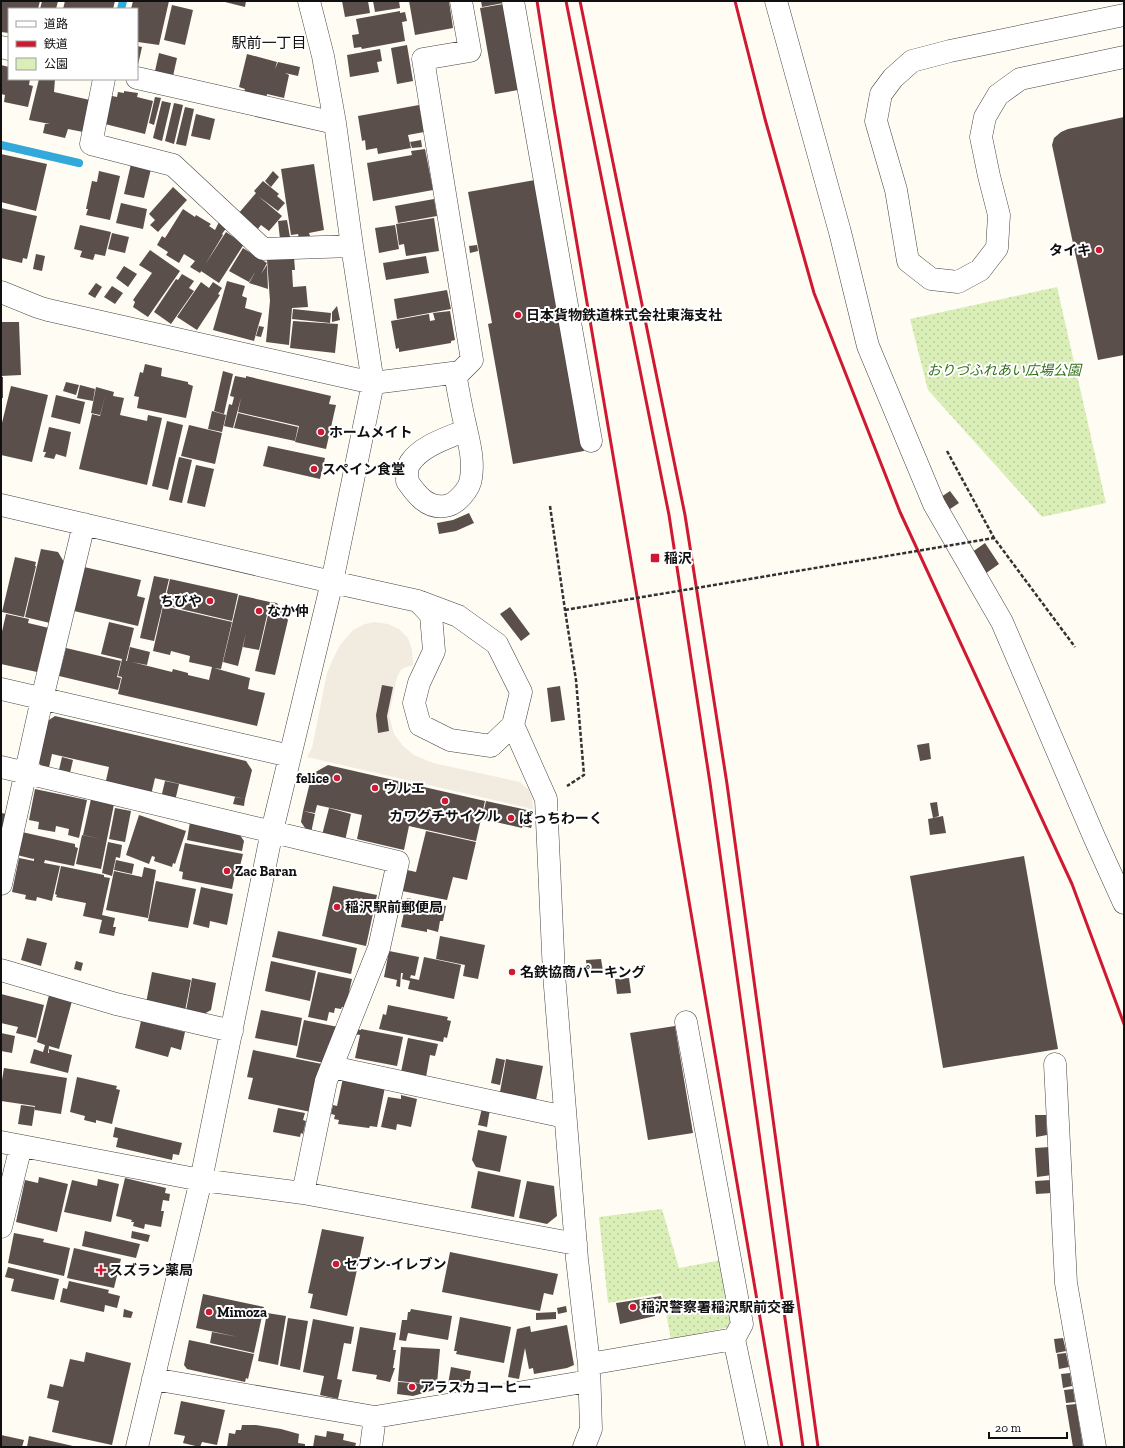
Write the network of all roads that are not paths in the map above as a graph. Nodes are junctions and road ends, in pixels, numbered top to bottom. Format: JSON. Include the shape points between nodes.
{"nodes":[{"id":1,"x":309,"y":1,"type":"edge"},
{"id":2,"x":461,"y":1,"type":"edge"},
{"id":3,"x":513,"y":1,"type":"edge"},
{"id":4,"x":776,"y":1,"type":"edge"},
{"id":5,"x":1124,"y":15,"type":"edge"},
{"id":6,"x":1124,"y":57,"type":"edge"},
{"id":7,"x":138,"y":78,"type":"edge"},
{"id":8,"x":104,"y":80,"type":"edge"},
{"id":9,"x":335,"y":122,"type":"junction"},
{"id":10,"x":352,"y":246,"type":"junction"},
{"id":11,"x":1,"y":292,"type":"edge"},
{"id":12,"x":455,"y":373,"type":"junction"},
{"id":13,"x":373,"y":383,"type":"junction"},
{"id":14,"x":466,"y":430,"type":"dead end"},
{"id":15,"x":591,"y":441,"type":"dead end"},
{"id":16,"x":1,"y":505,"type":"edge"},
{"id":17,"x":84,"y":524,"type":"junction"},
{"id":18,"x":332,"y":582,"type":"junction"},
{"id":19,"x":418,"y":601,"type":"junction"},
{"id":20,"x":1,"y":690,"type":"edge"},
{"id":21,"x":42,"y":699,"type":"junction"},
{"id":22,"x":513,"y":725,"type":"junction"},
{"id":23,"x":290,"y":756,"type":"junction"},
{"id":24,"x":1,"y":767,"type":"edge"},
{"id":25,"x":26,"y":772,"type":"junction"},
{"id":26,"x":272,"y":831,"type":"junction"},
{"id":27,"x":1,"y":884,"type":"edge"},
{"id":28,"x":1124,"y":903,"type":"edge"},
{"id":29,"x":1,"y":970,"type":"edge"},
{"id":30,"x":686,"y":1022,"type":"dead end"},
{"id":31,"x":232,"y":1031,"type":"junction"},
{"id":32,"x":1055,"y":1064,"type":"dead end"},
{"id":33,"x":332,"y":1067,"type":"junction"},
{"id":34,"x":565,"y":1117,"type":"junction"},
{"id":35,"x":11,"y":1144,"type":"edge"},
{"id":36,"x":201,"y":1180,"type":"junction"},
{"id":37,"x":303,"y":1193,"type":"junction"},
{"id":38,"x":1,"y":1227,"type":"edge"},
{"id":39,"x":576,"y":1244,"type":"junction"},
{"id":40,"x":734,"y":1338,"type":"junction"},
{"id":41,"x":589,"y":1372,"type":"junction"},
{"id":42,"x":153,"y":1379,"type":"junction"},
{"id":43,"x":375,"y":1416,"type":"junction"},
{"id":44,"x":137,"y":1447,"type":"edge"},
{"id":45,"x":371,"y":1447,"type":"edge"},
{"id":46,"x":584,"y":1447,"type":"edge"},
{"id":47,"x":757,"y":1447,"type":"edge"},
{"id":48,"x":1095,"y":1447,"type":"edge"}],
"edges":[{"from":1,"to":9,"type":"street","via":[[323,56]]},
{"from":2,"to":12,"type":"street","via":[[470,51],[423,58],[472,360],[460,372]]},
{"from":3,"to":15,"type":"street"},
{"from":4,"to":28,"type":"street","via":[[840,232],[868,346],[934,504],[1002,622]]},
{"from":5,"to":6,"type":"street","via":[[912,61],[892,78],[881,94],[876,121],[896,190],[908,261],[931,279],[958,282],[980,270],[997,248],[999,216],[981,137],[985,117],[998,95],[1020,80]]},
{"from":7,"to":9,"type":"street"},
{"from":8,"to":10,"type":"street","via":[[91,144],[173,165],[262,249]]},
{"from":9,"to":10,"type":"street"},
{"from":10,"to":13,"type":"street"},
{"from":11,"to":13,"type":"street","via":[[48,310]]},
{"from":12,"to":13,"type":"street"},
{"from":12,"to":14,"type":"street"},
{"from":13,"to":18,"type":"street"},
{"from":16,"to":17,"type":"street"},
{"from":17,"to":18,"type":"street"},
{"from":17,"to":21,"type":"street"},
{"from":18,"to":19,"type":"street"},
{"from":18,"to":23,"type":"street"},
{"from":19,"to":22,"type":"street","via":[[458,616],[497,644],[521,692]]},
{"from":19,"to":22,"type":"street","via":[[431,615],[434,651],[419,683],[414,703],[420,725],[450,740],[491,746]]},
{"from":20,"to":21,"type":"street"},
{"from":21,"to":23,"type":"street"},
{"from":21,"to":25,"type":"street"},
{"from":22,"to":34,"type":"street","via":[[546,799],[554,974]]},
{"from":23,"to":26,"type":"street"},
{"from":24,"to":25,"type":"street"},
{"from":25,"to":26,"type":"street"},
{"from":25,"to":27,"type":"street"},
{"from":26,"to":31,"type":"street"},
{"from":26,"to":33,"type":"street","via":[[398,862],[379,948]]},
{"from":29,"to":31,"type":"street","via":[[116,1004]]},
{"from":30,"to":40,"type":"street","via":[[742,1324]]},
{"from":31,"to":36,"type":"street"},
{"from":32,"to":48,"type":"street","via":[[1066,1283]]},
{"from":33,"to":34,"type":"street"},
{"from":33,"to":37,"type":"street","via":[[326,1081]]},
{"from":34,"to":39,"type":"street"},
{"from":35,"to":36,"type":"street"},
{"from":35,"to":38,"type":"street"},
{"from":36,"to":37,"type":"street"},
{"from":36,"to":42,"type":"street"},
{"from":37,"to":39,"type":"street"},
{"from":39,"to":41,"type":"street"},
{"from":40,"to":41,"type":"street"},
{"from":40,"to":47,"type":"street"},
{"from":41,"to":43,"type":"street"},
{"from":41,"to":46,"type":"street","via":[[592,1429]]},
{"from":42,"to":43,"type":"street"},
{"from":42,"to":44,"type":"street"},
{"from":43,"to":45,"type":"street"}]}
